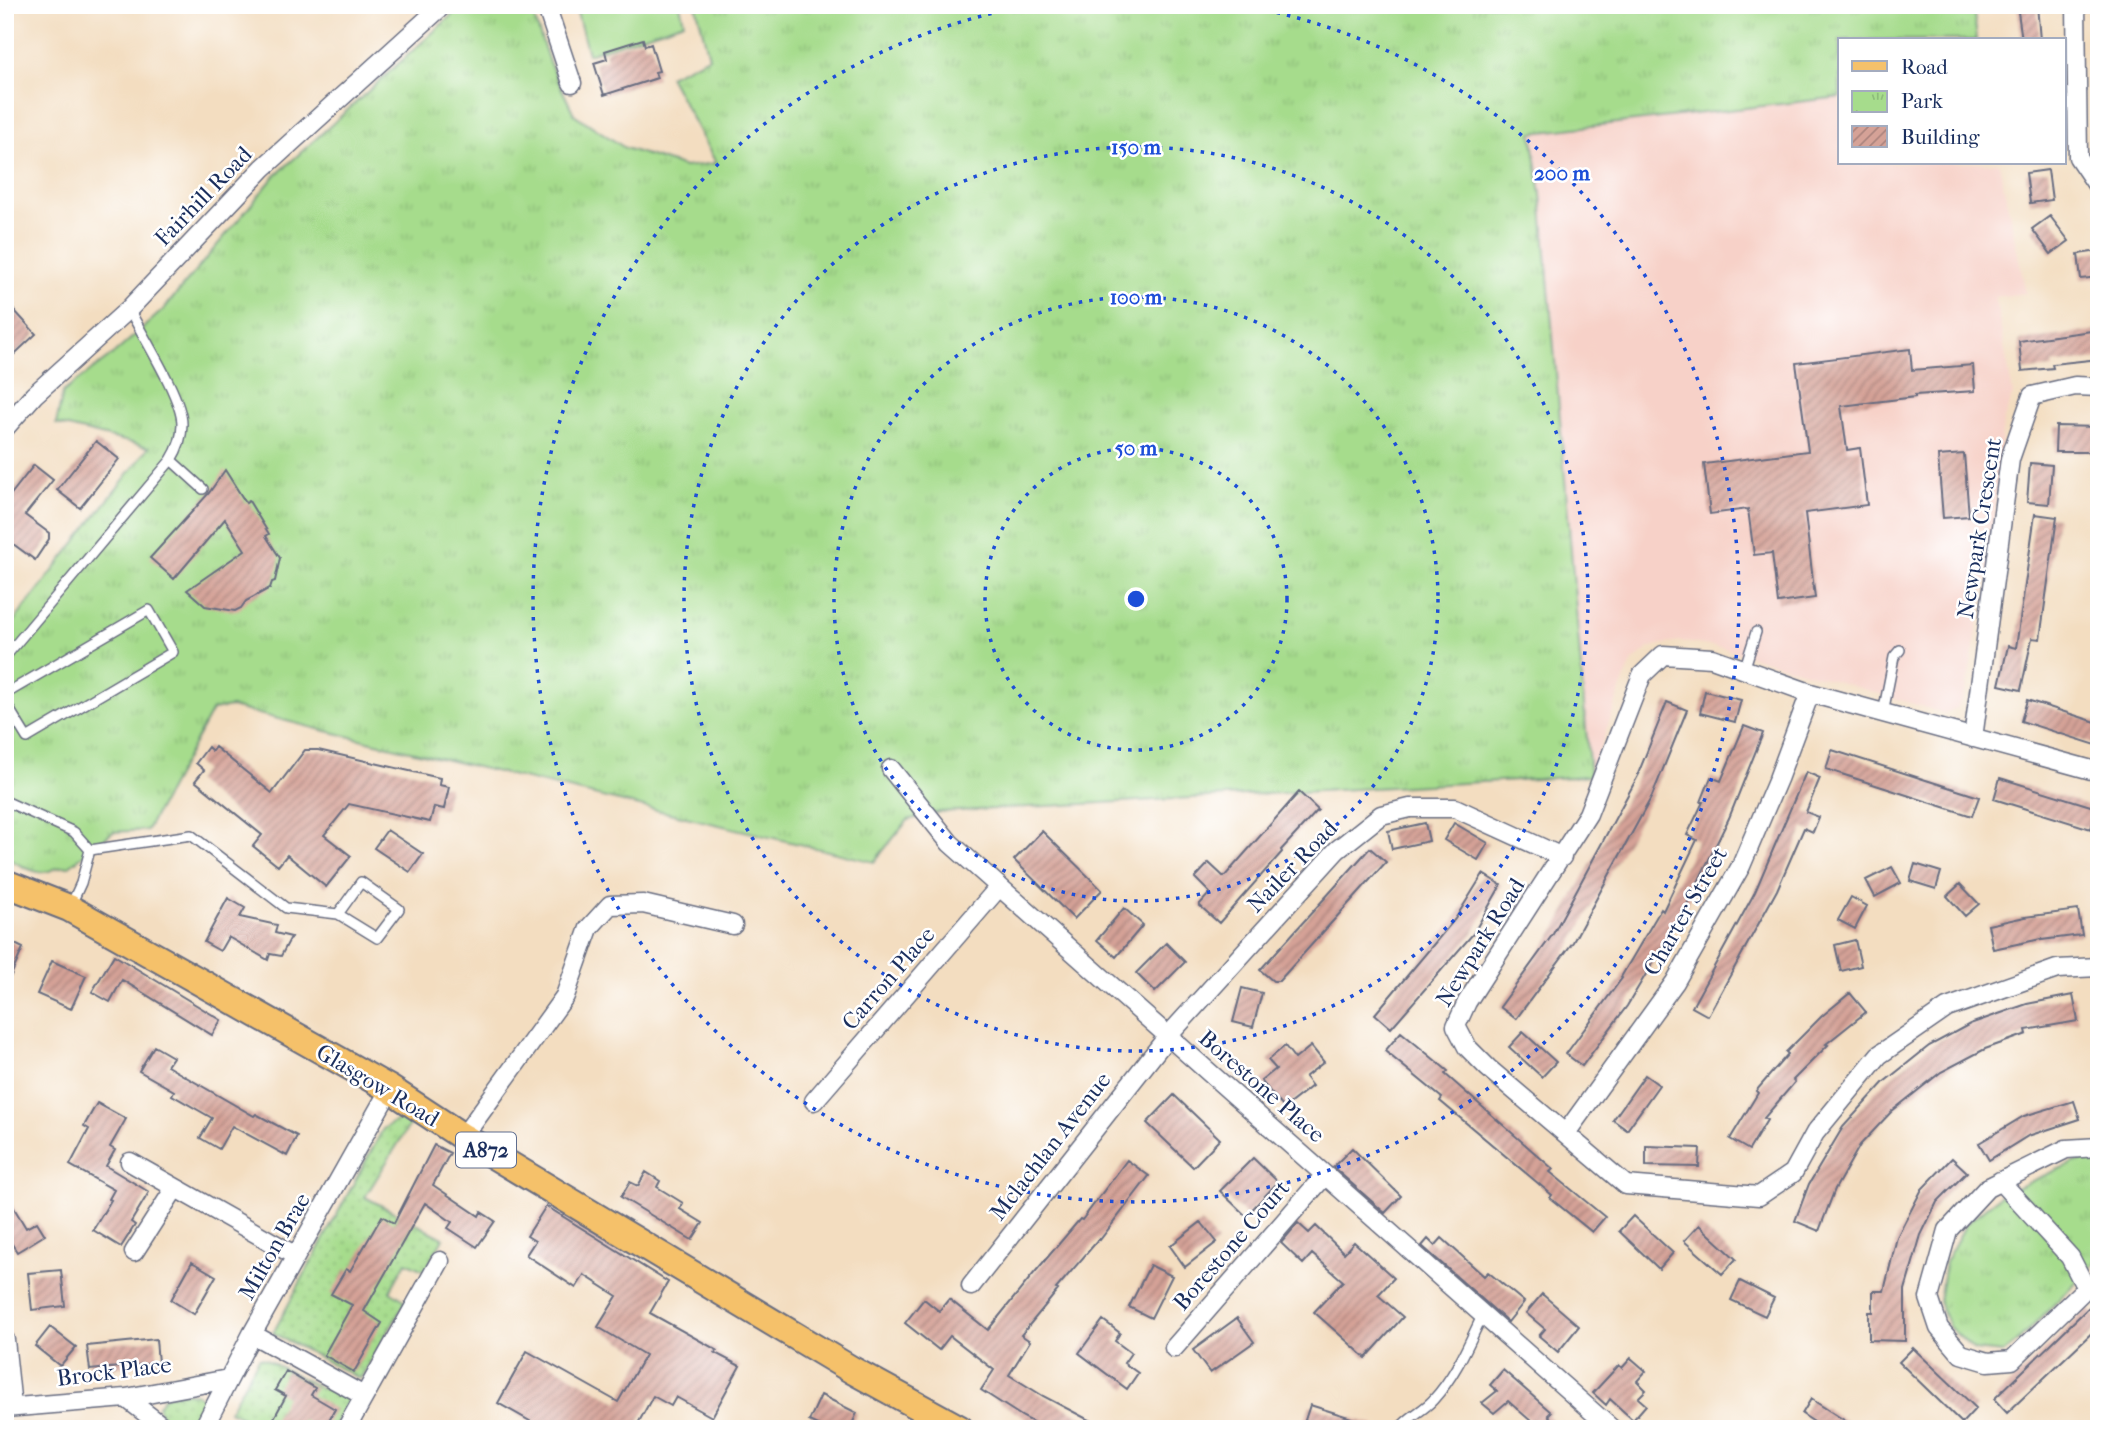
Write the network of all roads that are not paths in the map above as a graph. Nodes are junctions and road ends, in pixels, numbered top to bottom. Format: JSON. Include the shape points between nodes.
{"nodes":[{"id":1,"x":443,"y":5,"type":"edge"},
{"id":2,"x":546,"y":5,"type":"edge"},
{"id":3,"x":2076,"y":5,"type":"edge"},
{"id":4,"x":572,"y":83,"type":"dead end"},
{"id":5,"x":2099,"y":188,"type":"edge"},
{"id":6,"x":128,"y":309,"type":"junction"},
{"id":7,"x":2099,"y":387,"type":"edge"},
{"id":8,"x":5,"y":428,"type":"edge"},
{"id":9,"x":171,"y":460,"type":"junction"},
{"id":10,"x":203,"y":489,"type":"dead end"},
{"id":11,"x":1756,"y":632,"type":"dead end"},
{"id":12,"x":1900,"y":650,"type":"dead end"},
{"id":13,"x":5,"y":657,"type":"edge"},
{"id":14,"x":1744,"y":670,"type":"junction"},
{"id":15,"x":1810,"y":693,"type":"junction"},
{"id":16,"x":5,"y":694,"type":"edge"},
{"id":17,"x":5,"y":702,"type":"edge"},
{"id":18,"x":1883,"y":713,"type":"junction"},
{"id":19,"x":1973,"y":737,"type":"junction"},
{"id":20,"x":891,"y":769,"type":"dead end"},
{"id":21,"x":2099,"y":772,"type":"edge"},
{"id":22,"x":5,"y":801,"type":"edge"},
{"id":23,"x":90,"y":850,"type":"junction"},
{"id":24,"x":1562,"y":857,"type":"junction"},
{"id":25,"x":5,"y":883,"type":"edge"},
{"id":26,"x":999,"y":887,"type":"junction"},
{"id":27,"x":69,"y":908,"type":"junction"},
{"id":28,"x":338,"y":914,"type":"junction"},
{"id":29,"x":733,"y":925,"type":"dead end"},
{"id":30,"x":2099,"y":967,"type":"edge"},
{"id":31,"x":1168,"y":1036,"type":"junction"},
{"id":32,"x":390,"y":1089,"type":"junction"},
{"id":33,"x":814,"y":1101,"type":"dead end"},
{"id":34,"x":1566,"y":1133,"type":"junction"},
{"id":35,"x":463,"y":1137,"type":"junction"},
{"id":36,"x":2099,"y":1147,"type":"edge"},
{"id":37,"x":130,"y":1162,"type":"dead end"},
{"id":38,"x":1325,"y":1174,"type":"junction"},
{"id":39,"x":2000,"y":1181,"type":"junction"},
{"id":40,"x":175,"y":1188,"type":"junction"},
{"id":41,"x":134,"y":1252,"type":"dead end"},
{"id":42,"x":296,"y":1256,"type":"junction"},
{"id":43,"x":440,"y":1261,"type":"dead end"},
{"id":44,"x":971,"y":1286,"type":"dead end"},
{"id":45,"x":1483,"y":1314,"type":"junction"},
{"id":46,"x":251,"y":1334,"type":"junction"},
{"id":47,"x":5,"y":1340,"type":"edge"},
{"id":48,"x":1174,"y":1348,"type":"dead end"},
{"id":49,"x":228,"y":1380,"type":"junction"},
{"id":50,"x":364,"y":1396,"type":"junction"},
{"id":51,"x":126,"y":1398,"type":"junction"},
{"id":52,"x":9,"y":1407,"type":"edge"},
{"id":53,"x":166,"y":1429,"type":"edge"},
{"id":54,"x":203,"y":1429,"type":"edge"},
{"id":55,"x":346,"y":1429,"type":"edge"},
{"id":56,"x":960,"y":1429,"type":"edge"},
{"id":57,"x":1399,"y":1429,"type":"edge"},
{"id":58,"x":1612,"y":1429,"type":"edge"}],
"edges":[{"from":1,"to":6,"type":"street","name":"Fairhill Road","via":[[263,168]]},
{"from":2,"to":4,"type":"street"},
{"from":3,"to":5,"type":"street","via":[[2078,157]]},
{"from":6,"to":8,"type":"street","name":"Fairhill Road","via":[[34,395]]},
{"from":6,"to":9,"type":"lane","via":[[178,404],[180,440]]},
{"from":7,"to":19,"type":"street","name":"Newpark Crescent","via":[[2075,386],[2032,396],[2010,459]]},
{"from":9,"to":10,"type":"lane"},
{"from":9,"to":13,"type":"lane"},
{"from":11,"to":14,"type":"lane"},
{"from":12,"to":18,"type":"lane","via":[[1894,657]]},
{"from":14,"to":15,"type":"street","name":"Newpark Road"},
{"from":14,"to":24,"type":"street","name":"Newpark Road","via":[[1712,658],[1663,655],[1642,675],[1588,814]]},
{"from":15,"to":18,"type":"street","name":"Newpark Road"},
{"from":15,"to":34,"type":"street","name":"Charter Street","via":[[1741,866],[1675,982]]},
{"from":16,"to":17,"type":"lane","via":[[149,610],[173,652],[27,738]]},
{"from":18,"to":19,"type":"street","name":"Newpark Road"},
{"from":19,"to":21,"type":"street","name":"Newpark Road"},
{"from":20,"to":26,"type":"street","name":"Borestone Place","via":[[950,843]]},
{"from":22,"to":23,"type":"lane","via":[[74,832]]},
{"from":23,"to":27,"type":"lane"},
{"from":23,"to":28,"type":"lane","via":[[191,835],[286,908]]},
{"from":24,"to":31,"type":"street","name":"Nailer Road","via":[[1455,808],[1410,808],[1381,815],[1337,850]]},
{"from":24,"to":34,"type":"street","name":"Newpark Road","via":[[1467,1002],[1457,1026],[1466,1047]]},
{"from":25,"to":27,"type":"main road","name":"Glasgow Road","number":"A872"},
{"from":26,"to":31,"type":"street","name":"Borestone Place"},
{"from":26,"to":33,"type":"street","name":"Carron Place"},
{"from":27,"to":32,"type":"main road","name":"Glasgow Road","number":"A872"},
{"from":28,"to":28,"type":"lane","via":[[361,882],[399,909],[377,938]]},
{"from":29,"to":35,"type":"street","via":[[643,904],[610,905],[589,928],[565,996]]},
{"from":30,"to":34,"type":"street","name":"Newpark Road","via":[[2057,969],[1947,1008],[1879,1055],[1815,1133],[1793,1173],[1759,1196],[1626,1185]]},
{"from":31,"to":38,"type":"street","name":"Borestone Place"},
{"from":31,"to":44,"type":"street","name":"Mclachlan Avenue"},
{"from":32,"to":35,"type":"main road","name":"Glasgow Road","number":"A872"},
{"from":32,"to":42,"type":"street","name":"Milton Brae"},
{"from":35,"to":56,"type":"main road","name":"Glasgow Road","number":"A872","via":[[852,1370]]},
{"from":36,"to":39,"type":"street","via":[[2066,1149]]},
{"from":37,"to":40,"type":"street"},
{"from":38,"to":45,"type":"street","name":"Borestone Place"},
{"from":38,"to":48,"type":"street","name":"Borestone Court"},
{"from":39,"to":39,"type":"street","via":[[2070,1257],[2086,1288],[2012,1360],[1988,1362],[1961,1354],[1939,1328],[1929,1298],[1948,1230],[1987,1188]]},
{"from":40,"to":41,"type":"street"},
{"from":40,"to":42,"type":"street"},
{"from":42,"to":46,"type":"street","name":"Milton Brae"},
{"from":43,"to":50,"type":"street"},
{"from":45,"to":57,"type":"lane","via":[[1454,1374],[1431,1403]]},
{"from":45,"to":58,"type":"street","name":"Borestone Place"},
{"from":46,"to":49,"type":"street","name":"Milton Brae"},
{"from":46,"to":50,"type":"street"},
{"from":47,"to":52,"type":"street"},
{"from":49,"to":51,"type":"street","name":"Brock Place"},
{"from":49,"to":54,"type":"street","name":"Milton Brae"},
{"from":50,"to":55,"type":"street"},
{"from":51,"to":52,"type":"street","name":"Brock Place"},
{"from":51,"to":53,"type":"street"}]}
